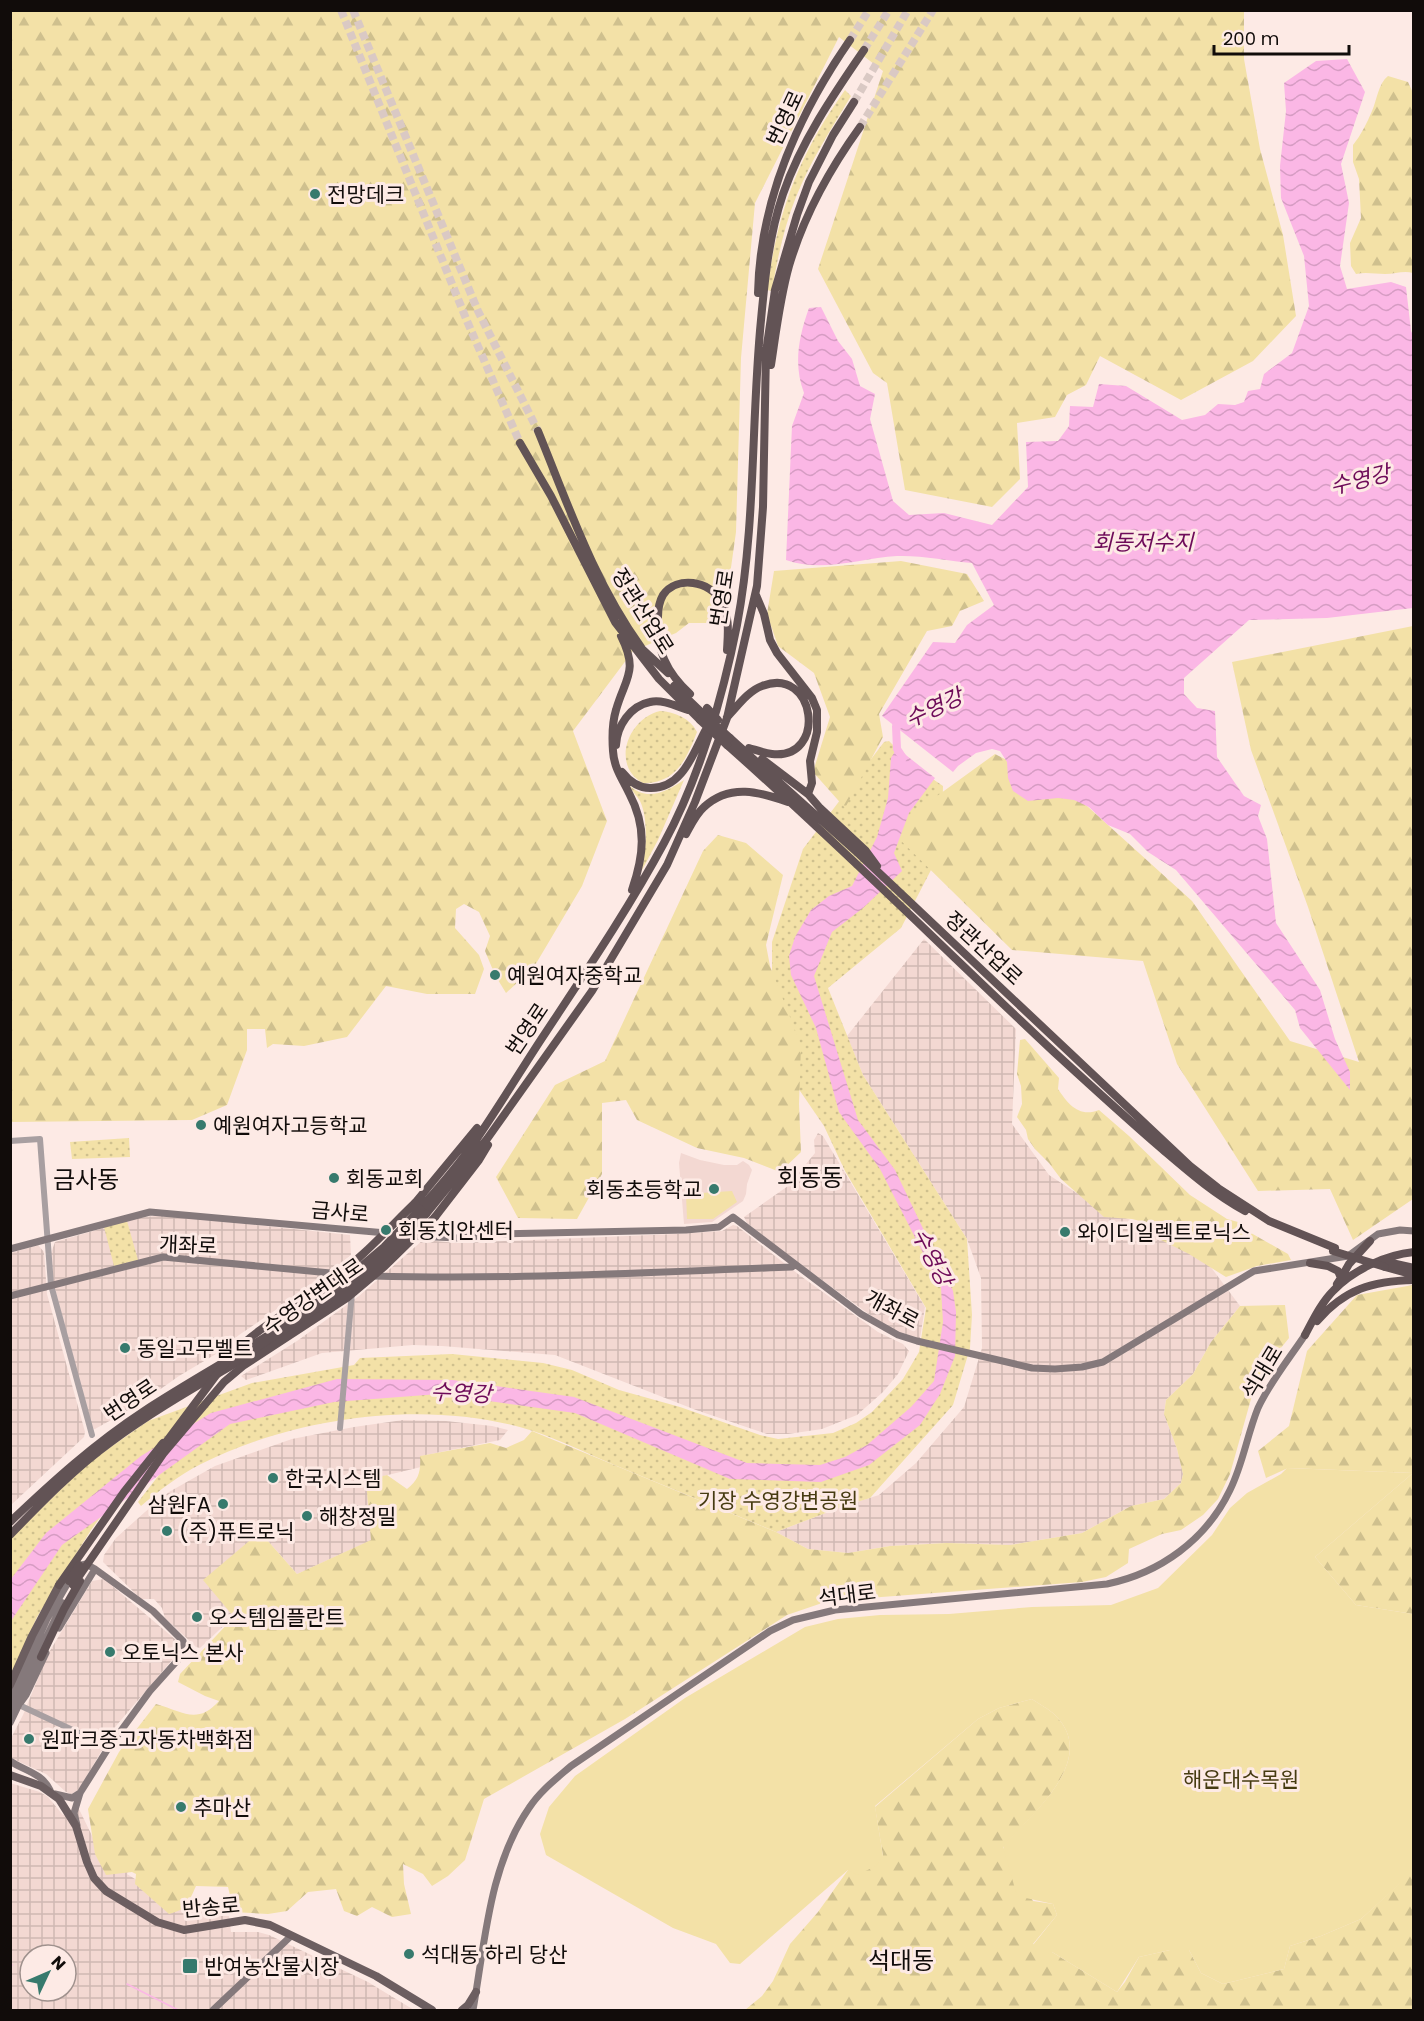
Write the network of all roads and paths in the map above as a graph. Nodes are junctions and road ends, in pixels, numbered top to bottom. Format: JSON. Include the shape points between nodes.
{"nodes":[{"id":1,"x":850,"y":40,"type":"tunnel mouth"},
{"id":2,"x":864,"y":50,"type":"tunnel mouth"},
{"id":3,"x":854,"y":102,"type":"tunnel mouth"},
{"id":4,"x":860,"y":127,"type":"tunnel mouth"},
{"id":5,"x":757,"y":361,"type":"junction"},
{"id":6,"x":766,"y":395,"type":"junction"},
{"id":7,"x":538,"y":431,"type":"tunnel mouth"},
{"id":8,"x":520,"y":443,"type":"tunnel mouth"},
{"id":9,"x":756,"y":594,"type":"junction"},
{"id":10,"x":615,"y":622,"type":"junction"},
{"id":11,"x":642,"y":649,"type":"junction"},
{"id":12,"x":726,"y":675,"type":"junction"},
{"id":13,"x":687,"y":692,"type":"junction"},
{"id":14,"x":692,"y":712,"type":"junction"},
{"id":15,"x":706,"y":714,"type":"junction"},
{"id":16,"x":727,"y":718,"type":"junction"},
{"id":17,"x":730,"y":738,"type":"junction"},
{"id":18,"x":749,"y":748,"type":"junction"},
{"id":19,"x":808,"y":794,"type":"junction"},
{"id":20,"x":796,"y":802,"type":"junction"},
{"id":21,"x":667,"y":865,"type":"junction"},
{"id":22,"x":896,"y":890,"type":"junction"},
{"id":23,"x":628,"y":904,"type":"junction"},
{"id":24,"x":919,"y":918,"type":"junction"},
{"id":25,"x":10,"y":1141,"type":"edge"},
{"id":26,"x":424,"y":1211,"type":"junction"},
{"id":27,"x":1413,"y":1231,"type":"edge"},
{"id":28,"x":46,"y":1240,"type":"junction"},
{"id":29,"x":1370,"y":1240,"type":"junction"},
{"id":30,"x":10,"y":1249,"type":"edge"},
{"id":31,"x":1334,"y":1250,"type":"junction"},
{"id":32,"x":1413,"y":1252,"type":"edge"},
{"id":33,"x":1310,"y":1263,"type":"junction"},
{"id":34,"x":795,"y":1264,"type":"junction"},
{"id":35,"x":1386,"y":1264,"type":"junction"},
{"id":36,"x":1413,"y":1268,"type":"edge"},
{"id":37,"x":333,"y":1274,"type":"junction"},
{"id":38,"x":354,"y":1275,"type":"junction"},
{"id":39,"x":1413,"y":1275,"type":"edge"},
{"id":40,"x":1341,"y":1278,"type":"junction"},
{"id":41,"x":1413,"y":1280,"type":"edge"},
{"id":42,"x":51,"y":1285,"type":"junction"},
{"id":43,"x":352,"y":1290,"type":"junction"},
{"id":44,"x":1332,"y":1292,"type":"junction"},
{"id":45,"x":10,"y":1296,"type":"edge"},
{"id":46,"x":332,"y":1296,"type":"junction"},
{"id":47,"x":1305,"y":1335,"type":"junction"},
{"id":48,"x":182,"y":1426,"type":"junction"},
{"id":49,"x":340,"y":1428,"type":"dead end"},
{"id":50,"x":92,"y":1435,"type":"dead end"},
{"id":51,"x":10,"y":1522,"type":"edge"},
{"id":52,"x":10,"y":1534,"type":"edge"},
{"id":53,"x":95,"y":1569,"type":"junction"},
{"id":54,"x":71,"y":1583,"type":"junction"},
{"id":55,"x":59,"y":1585,"type":"joint"},
{"id":56,"x":32,"y":1636,"type":"junction"},
{"id":57,"x":41,"y":1657,"type":"joint"},
{"id":58,"x":10,"y":1685,"type":"edge"},
{"id":59,"x":10,"y":1700,"type":"edge"},
{"id":60,"x":20,"y":1703,"type":"junction"},
{"id":61,"x":10,"y":1712,"type":"edge"},
{"id":62,"x":10,"y":1723,"type":"edge"},
{"id":63,"x":109,"y":1747,"type":"junction"},
{"id":64,"x":10,"y":1761,"type":"edge"},
{"id":65,"x":10,"y":1775,"type":"edge"},
{"id":66,"x":51,"y":1792,"type":"junction"},
{"id":67,"x":80,"y":1793,"type":"junction"},
{"id":68,"x":78,"y":1830,"type":"junction"},
{"id":69,"x":291,"y":1936,"type":"junction"},
{"id":70,"x":476,"y":1992,"type":"junction"},
{"id":71,"x":213,"y":2010,"type":"edge"},
{"id":72,"x":433,"y":2010,"type":"edge"},
{"id":73,"x":462,"y":2010,"type":"edge"},
{"id":74,"x":473,"y":2010,"type":"edge"}],
"edges":[{"from":1,"to":5,"type":"highway","name":"번영로","via":[[798,129],[771,204],[759,268]]},
{"from":2,"to":5,"type":"highway","name":"번영로","via":[[814,126],[784,192],[766,261]]},
{"from":3,"to":6,"type":"highway","name":"번영로","via":[[809,182],[787,247],[770,321]]},
{"from":4,"to":6,"type":"highway","name":"번영로","via":[[826,179],[797,240],[780,306]]},
{"from":5,"to":12,"type":"highway","name":"번영로","via":[[747,554]]},
{"from":6,"to":9,"type":"highway","name":"번영로"},
{"from":7,"to":11,"type":"highway","name":"정관산업로","via":[[595,568]]},
{"from":8,"to":10,"type":"highway","name":"정관산업로"},
{"from":9,"to":16,"type":"highway","name":"번영로"},
{"from":9,"to":19,"type":"highway","via":[[770,640],[813,698],[817,710]]},
{"from":10,"to":14,"type":"highway","name":"정관산업로","via":[[659,679]]},
{"from":10,"to":23,"type":"highway","via":[[630,662],[629,678],[614,720],[613,754],[616,772],[639,815],[642,835],[642,857]]},
{"from":11,"to":13,"type":"highway"},
{"from":11,"to":15,"type":"highway","name":"정관산업로"},
{"from":12,"to":13,"type":"highway","via":[[729,622],[720,599],[700,584],[673,586],[659,605],[659,649]]},
{"from":12,"to":15,"type":"highway","name":"번영로"},
{"from":13,"to":15,"type":"highway"},
{"from":14,"to":15,"type":"highway","name":"정관산업로"},
{"from":14,"to":15,"type":"highway","via":[[651,702],[625,719],[616,755],[619,767],[631,782],[647,789],[666,786],[680,776]]},
{"from":15,"to":17,"type":"highway","bridge":true},
{"from":15,"to":17,"type":"highway","bridge":true},
{"from":15,"to":23,"type":"highway","name":"번영로","via":[[704,748],[680,810]]},
{"from":16,"to":18,"type":"highway","via":[[761,686],[784,685],[803,698],[810,719],[803,741],[784,753]]},
{"from":16,"to":21,"type":"highway","name":"번영로"},
{"from":17,"to":18,"type":"highway"},
{"from":17,"to":20,"type":"highway"},
{"from":18,"to":19,"type":"highway"},
{"from":19,"to":22,"type":"highway","via":[[867,851]]},
{"from":20,"to":21,"type":"highway","via":[[750,790],[714,800],[700,811]]},
{"from":20,"to":22,"type":"highway","name":"정관산업로"},
{"from":20,"to":24,"type":"highway"},
{"from":21,"to":26,"type":"highway","name":"번영로","via":[[592,991],[510,1107],[479,1160]]},
{"from":22,"to":24,"type":"highway","name":"정관산업로"},
{"from":23,"to":26,"type":"highway","name":"번영로"},
{"from":24,"to":31,"type":"highway","name":"정관산업로","via":[[966,955],[1190,1166],[1269,1221]]},
{"from":24,"to":31,"type":"highway","via":[[959,963],[1115,1109],[1215,1193],[1276,1227]]},
{"from":25,"to":28,"type":"street","via":[[40,1139]]},
{"from":26,"to":46,"type":"highway","name":"번영로","bridge":true,"via":[[385,1256]]},
{"from":26,"to":48,"type":"highway","name":"수영강변대로","bridge":true,"via":[[385,1266],[347,1298],[243,1366]]},
{"from":26,"to":48,"type":"highway","bridge":true,"via":[[243,1343]]},
{"from":27,"to":29,"type":"main road","name":"개좌로","via":[[1378,1234]]},
{"from":28,"to":30,"type":"main road","name":"금사로"},
{"from":28,"to":34,"type":"main road","name":"금사로","via":[[150,1212],[458,1238],[710,1228],[733,1217]]},
{"from":28,"to":42,"type":"street"},
{"from":29,"to":33,"type":"main road","name":"개좌로","via":[[1348,1256]]},
{"from":29,"to":40,"type":"highway"},
{"from":31,"to":35,"type":"highway","bridge":true},
{"from":32,"to":44,"type":"highway","via":[[1362,1269]]},
{"from":33,"to":34,"type":"main road","name":"개좌로","via":[[1254,1271],[1103,1362],[1055,1369],[1032,1368],[898,1335],[874,1323]]},
{"from":33,"to":40,"type":"highway","via":[[1334,1268]]},
{"from":34,"to":38,"type":"main road","name":"개좌로","via":[[552,1276]]},
{"from":35,"to":36,"type":"highway"},
{"from":35,"to":39,"type":"highway"},
{"from":37,"to":38,"type":"main road","name":"개좌로"},
{"from":37,"to":42,"type":"main road","name":"개좌로","via":[[164,1257]]},
{"from":37,"to":43,"type":"street"},
{"from":38,"to":43,"type":"street"},
{"from":40,"to":44,"type":"highway"},
{"from":41,"to":47,"type":"highway","via":[[1377,1283],[1350,1292]]},
{"from":42,"to":45,"type":"main road","name":"개좌로"},
{"from":42,"to":50,"type":"street"},
{"from":43,"to":49,"type":"street"},
{"from":44,"to":47,"type":"highway"},
{"from":46,"to":51,"type":"highway","name":"번영로","via":[[127,1423],[61,1474]]},
{"from":46,"to":52,"type":"highway","name":"번영로","via":[[306,1320],[109,1443]]},
{"from":47,"to":70,"type":"main road","name":"석대로","via":[[1261,1403],[1222,1504],[1191,1542],[1170,1559],[1142,1574],[1107,1584],[835,1610],[793,1620],[770,1631],[571,1766],[542,1792],[512,1836],[500,1868]]},
{"from":48,"to":54,"type":"highway","bridge":true},
{"from":48,"to":55,"type":"highway","bridge":true,"via":[[124,1492]]},
{"from":48,"to":57,"type":"highway","bridge":true,"via":[[81,1580]]},
{"from":53,"to":56,"type":"main road","via":[[86,1564],[76,1567]]},
{"from":53,"to":60,"type":"main road"},
{"from":53,"to":63,"type":"main road","via":[[153,1611],[183,1641],[185,1652]]},
{"from":54,"to":59,"type":"main road","via":[[47,1619]]},
{"from":54,"to":61,"type":"main road","bridge":true},
{"from":55,"to":56,"type":"main road"},
{"from":56,"to":58,"type":"main road"},
{"from":57,"to":60,"type":"main road"},
{"from":60,"to":62,"type":"main road"},
{"from":60,"to":63,"type":"street"},
{"from":63,"to":67,"type":"main road"},
{"from":64,"to":66,"type":"main road","via":[[37,1775]]},
{"from":65,"to":66,"type":"main road"},
{"from":66,"to":67,"type":"main road","via":[[72,1798]]},
{"from":66,"to":68,"type":"main road","name":"반송로","via":[[65,1806]]},
{"from":67,"to":68,"type":"main road","via":[[74,1813]]},
{"from":68,"to":69,"type":"main road","name":"반송로","via":[[94,1878],[106,1891],[157,1922],[184,1930],[245,1920],[270,1925]]},
{"from":69,"to":71,"type":"main road"},
{"from":69,"to":72,"type":"main road","name":"반송로","via":[[376,1976]]},
{"from":70,"to":73,"type":"main road"},
{"from":70,"to":74,"type":"main road","name":"석대로"}]}
